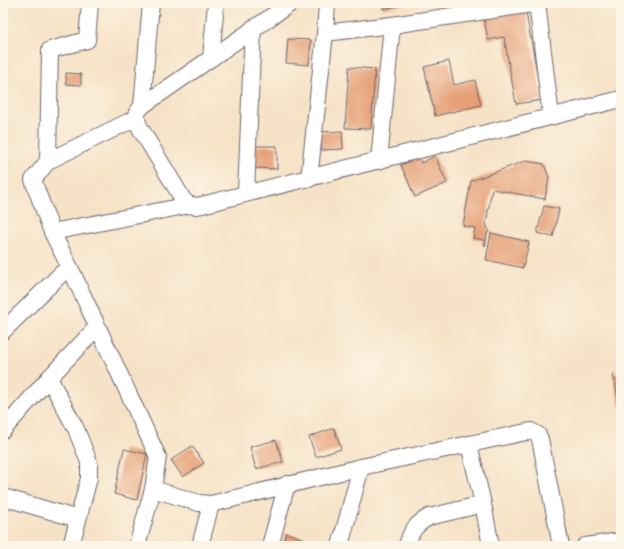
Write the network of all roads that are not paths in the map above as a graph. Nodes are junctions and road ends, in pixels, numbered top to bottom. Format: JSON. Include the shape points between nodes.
{"nodes":[{"id":1,"x":90,"y":3,"type":"edge"},
{"id":2,"x":151,"y":3,"type":"edge"},
{"id":3,"x":216,"y":3,"type":"edge"},
{"id":4,"x":291,"y":3,"type":"edge"},
{"id":5,"x":327,"y":3,"type":"edge"},
{"id":6,"x":538,"y":3,"type":"edge"},
{"id":7,"x":392,"y":25,"type":"junction"},
{"id":8,"x":253,"y":28,"type":"junction"},
{"id":9,"x":325,"y":33,"type":"junction"},
{"id":10,"x":211,"y":58,"type":"junction"},
{"id":11,"x":621,"y":99,"type":"edge"},
{"id":12,"x":139,"y":112,"type":"junction"},
{"id":13,"x":551,"y":117,"type":"junction"},
{"id":14,"x":48,"y":161,"type":"junction"},
{"id":15,"x":379,"y":161,"type":"junction"},
{"id":16,"x":309,"y":179,"type":"junction"},
{"id":17,"x":246,"y":193,"type":"junction"},
{"id":18,"x":190,"y":205,"type":"junction"},
{"id":19,"x":52,"y":232,"type":"junction"},
{"id":20,"x":73,"y":274,"type":"junction"},
{"id":21,"x":97,"y":327,"type":"junction"},
{"id":22,"x":3,"y":331,"type":"edge"},
{"id":23,"x":49,"y":378,"type":"junction"},
{"id":24,"x":3,"y":430,"type":"edge"},
{"id":25,"x":470,"y":444,"type":"junction"},
{"id":26,"x":361,"y":467,"type":"junction"},
{"id":27,"x":287,"y":484,"type":"junction"},
{"id":28,"x":153,"y":489,"type":"junction"},
{"id":29,"x":3,"y":497,"type":"edge"},
{"id":30,"x":211,"y":504,"type":"junction"},
{"id":31,"x":483,"y":504,"type":"junction"},
{"id":32,"x":78,"y":519,"type":"junction"},
{"id":33,"x":621,"y":541,"type":"edge"},
{"id":34,"x":71,"y":546,"type":"edge"},
{"id":35,"x":136,"y":546,"type":"edge"},
{"id":36,"x":200,"y":546,"type":"edge"},
{"id":37,"x":270,"y":546,"type":"edge"},
{"id":38,"x":340,"y":546,"type":"edge"},
{"id":39,"x":407,"y":546,"type":"edge"},
{"id":40,"x":491,"y":546,"type":"edge"},
{"id":41,"x":561,"y":546,"type":"edge"},
{"id":42,"x":585,"y":546,"type":"edge"}],
"edges":[{"from":1,"to":14,"type":"street","via":[[87,40],[50,50]]},
{"from":2,"to":12,"type":"street"},
{"from":3,"to":10,"type":"street"},
{"from":4,"to":8,"type":"street"},
{"from":5,"to":9,"type":"street"},
{"from":6,"to":7,"type":"street"},
{"from":6,"to":13,"type":"street"},
{"from":7,"to":9,"type":"street"},
{"from":7,"to":15,"type":"street"},
{"from":8,"to":10,"type":"street"},
{"from":8,"to":17,"type":"street"},
{"from":9,"to":16,"type":"street"},
{"from":10,"to":12,"type":"street"},
{"from":11,"to":13,"type":"street"},
{"from":12,"to":14,"type":"street"},
{"from":12,"to":18,"type":"street","via":[[140,128],[184,201]]},
{"from":13,"to":15,"type":"street"},
{"from":14,"to":19,"type":"street","via":[[32,180]]},
{"from":15,"to":16,"type":"street"},
{"from":16,"to":17,"type":"street"},
{"from":17,"to":18,"type":"street","via":[[202,205]]},
{"from":18,"to":19,"type":"street"},
{"from":19,"to":20,"type":"street"},
{"from":20,"to":21,"type":"street"},
{"from":20,"to":22,"type":"street","via":[[68,271],[62,273]]},
{"from":21,"to":23,"type":"street"},
{"from":21,"to":28,"type":"street","via":[[158,456]]},
{"from":23,"to":24,"type":"street"},
{"from":23,"to":32,"type":"street","via":[[76,429],[89,462],[89,478]]},
{"from":25,"to":26,"type":"street"},
{"from":25,"to":31,"type":"street"},
{"from":25,"to":41,"type":"street","via":[[531,431],[538,435]]},
{"from":26,"to":27,"type":"street"},
{"from":26,"to":38,"type":"street"},
{"from":27,"to":30,"type":"street"},
{"from":27,"to":37,"type":"street"},
{"from":28,"to":30,"type":"street","via":[[199,503]]},
{"from":28,"to":35,"type":"street"},
{"from":29,"to":32,"type":"street"},
{"from":30,"to":36,"type":"street"},
{"from":31,"to":39,"type":"street","via":[[421,521],[409,536]]},
{"from":31,"to":40,"type":"street"},
{"from":32,"to":34,"type":"street"},
{"from":33,"to":42,"type":"street"}]}
